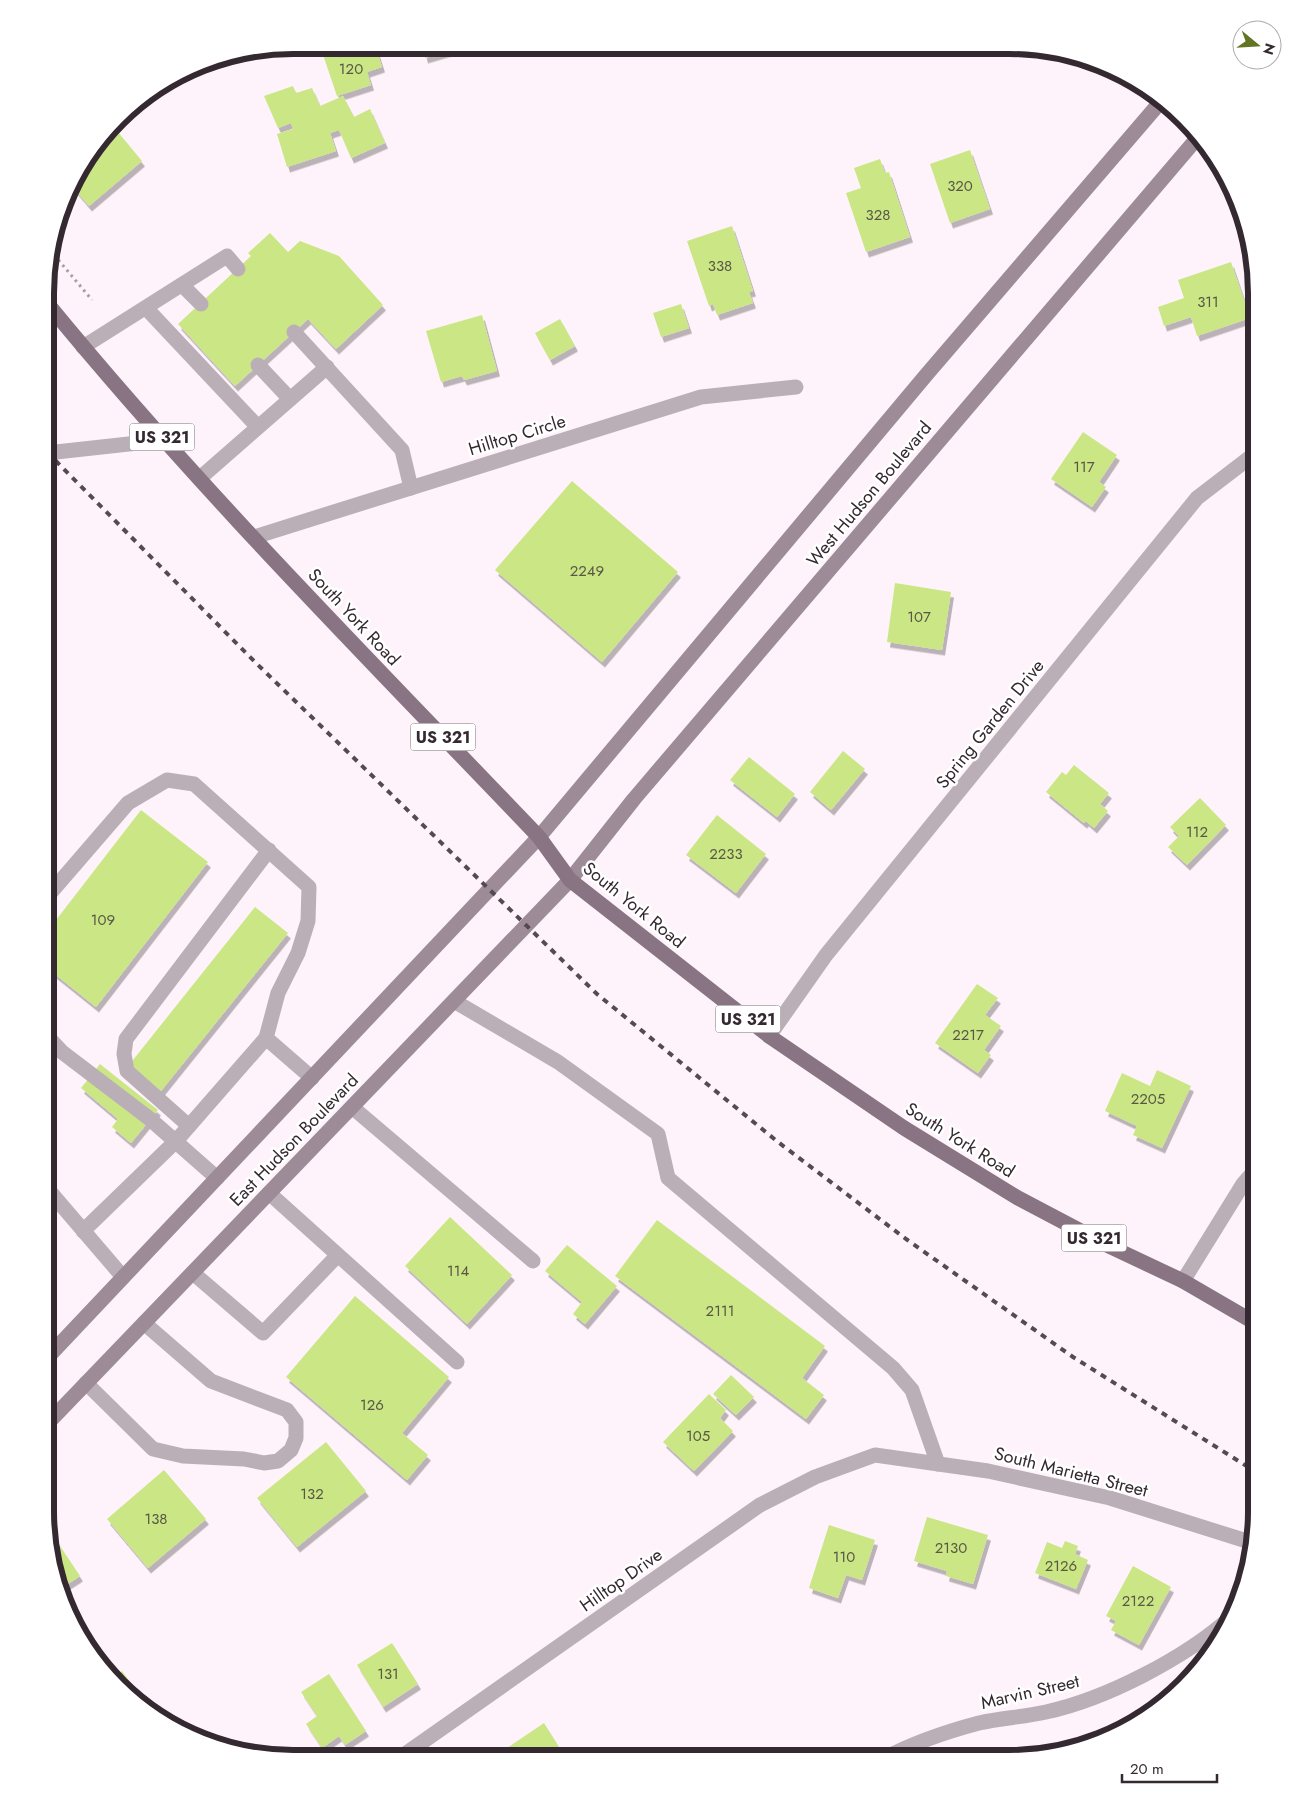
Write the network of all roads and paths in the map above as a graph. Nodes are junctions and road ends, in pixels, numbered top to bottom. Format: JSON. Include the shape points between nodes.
{"nodes":[{"id":1,"x":1158,"y":105,"type":"edge"},
{"id":2,"x":1195,"y":142,"type":"edge"},
{"id":3,"x":56,"y":258,"type":"edge"},
{"id":4,"x":238,"y":268,"type":"dead end"},
{"id":5,"x":182,"y":285,"type":"junction"},
{"id":6,"x":92,"y":300,"type":"dead end"},
{"id":7,"x":201,"y":304,"type":"dead end"},
{"id":8,"x":146,"y":308,"type":"junction"},
{"id":9,"x":54,"y":312,"type":"edge"},
{"id":10,"x":294,"y":332,"type":"dead end"},
{"id":11,"x":83,"y":347,"type":"junction"},
{"id":12,"x":258,"y":365,"type":"dead end"},
{"id":13,"x":327,"y":367,"type":"junction"},
{"id":14,"x":796,"y":387,"type":"dead end"},
{"id":15,"x":290,"y":399,"type":"junction"},
{"id":16,"x":257,"y":426,"type":"junction"},
{"id":17,"x":165,"y":440,"type":"junction"},
{"id":18,"x":54,"y":452,"type":"edge"},
{"id":19,"x":1248,"y":459,"type":"edge"},
{"id":20,"x":200,"y":478,"type":"junction"},
{"id":21,"x":411,"y":488,"type":"junction"},
{"id":22,"x":254,"y":537,"type":"junction"},
{"id":23,"x":539,"y":837,"type":"junction"},
{"id":24,"x":264,"y":845,"type":"junction"},
{"id":25,"x":570,"y":880,"type":"junction"},
{"id":26,"x":54,"y":889,"type":"edge"},
{"id":27,"x":454,"y":1001,"type":"junction"},
{"id":28,"x":769,"y":1036,"type":"junction"},
{"id":29,"x":266,"y":1038,"type":"junction"},
{"id":30,"x":54,"y":1044,"type":"edge"},
{"id":31,"x":312,"y":1078,"type":"junction"},
{"id":32,"x":352,"y":1107,"type":"junction"},
{"id":33,"x":189,"y":1126,"type":"junction"},
{"id":34,"x":176,"y":1141,"type":"junction"},
{"id":35,"x":218,"y":1178,"type":"junction"},
{"id":36,"x":1248,"y":1178,"type":"edge"},
{"id":37,"x":269,"y":1194,"type":"junction"},
{"id":38,"x":54,"y":1197,"type":"edge"},
{"id":39,"x":83,"y":1231,"type":"junction"},
{"id":40,"x":337,"y":1256,"type":"junction"},
{"id":41,"x":533,"y":1261,"type":"dead end"},
{"id":42,"x":193,"y":1273,"type":"junction"},
{"id":43,"x":123,"y":1277,"type":"junction"},
{"id":44,"x":1183,"y":1281,"type":"junction"},
{"id":45,"x":1248,"y":1319,"type":"edge"},
{"id":46,"x":144,"y":1323,"type":"junction"},
{"id":47,"x":54,"y":1350,"type":"edge"},
{"id":48,"x":457,"y":1362,"type":"dead end"},
{"id":49,"x":86,"y":1383,"type":"junction"},
{"id":50,"x":54,"y":1417,"type":"edge"},
{"id":51,"x":875,"y":1455,"type":"joint"},
{"id":52,"x":938,"y":1464,"type":"junction"},
{"id":53,"x":1246,"y":1541,"type":"edge"},
{"id":54,"x":1219,"y":1626,"type":"edge"},
{"id":55,"x":411,"y":1750,"type":"edge"},
{"id":56,"x":899,"y":1750,"type":"edge"}],
"edges":[{"from":1,"to":23,"type":"main road","name":"West Hudson Boulevard","via":[[927,374]]},
{"from":2,"to":25,"type":"main road","name":"West Hudson Boulevard","via":[[640,791]]},
{"from":3,"to":6,"type":"path"},
{"from":4,"to":5,"type":"street","via":[[227,256]]},
{"from":5,"to":7,"type":"street"},
{"from":5,"to":8,"type":"street"},
{"from":8,"to":11,"type":"street"},
{"from":8,"to":16,"type":"street"},
{"from":9,"to":11,"type":"main road","name":"South York Road","number":"US 321"},
{"from":10,"to":13,"type":"street"},
{"from":11,"to":17,"type":"main road","name":"South York Road","number":"US 321"},
{"from":12,"to":15,"type":"street"},
{"from":13,"to":15,"type":"street"},
{"from":13,"to":21,"type":"street","via":[[402,450]]},
{"from":14,"to":21,"type":"street","name":"Hilltop Circle","via":[[701,397]]},
{"from":15,"to":16,"type":"street"},
{"from":16,"to":20,"type":"street"},
{"from":17,"to":18,"type":"street"},
{"from":17,"to":20,"type":"main road","name":"South York Road","number":"US 321"},
{"from":19,"to":28,"type":"street","name":"Spring Garden Drive","via":[[1197,498],[826,955]]},
{"from":20,"to":22,"type":"main road","name":"South York Road","number":"US 321"},
{"from":21,"to":22,"type":"street","name":"Hilltop Circle"},
{"from":22,"to":23,"type":"main road","name":"South York Road","number":"US 321"},
{"from":23,"to":25,"type":"main road","name":"South York Road","number":"US 321"},
{"from":23,"to":31,"type":"main road","name":"East Hudson Boulevard"},
{"from":24,"to":26,"type":"street","via":[[194,784],[167,780],[128,803]]},
{"from":24,"to":29,"type":"street","via":[[309,887],[308,921],[298,953],[278,993]]},
{"from":24,"to":33,"type":"street","via":[[126,1038],[124,1054],[128,1071]]},
{"from":25,"to":27,"type":"main road","name":"East Hudson Boulevard"},
{"from":25,"to":28,"type":"main road","name":"South York Road","number":"US 321"},
{"from":27,"to":32,"type":"main road","name":"East Hudson Boulevard"},
{"from":27,"to":52,"type":"street","via":[[558,1062],[658,1134],[668,1178],[893,1368],[912,1390]]},
{"from":28,"to":44,"type":"main road","name":"South York Road","number":"US 321","via":[[904,1128],[1018,1198]]},
{"from":29,"to":31,"type":"street"},
{"from":29,"to":33,"type":"street"},
{"from":30,"to":34,"type":"street"},
{"from":31,"to":35,"type":"main road","name":"East Hudson Boulevard"},
{"from":32,"to":37,"type":"main road","name":"East Hudson Boulevard"},
{"from":32,"to":41,"type":"street"},
{"from":33,"to":34,"type":"street"},
{"from":34,"to":35,"type":"street"},
{"from":34,"to":39,"type":"street"},
{"from":35,"to":43,"type":"main road","name":"East Hudson Boulevard"},
{"from":36,"to":44,"type":"street"},
{"from":37,"to":40,"type":"street"},
{"from":37,"to":42,"type":"main road","name":"East Hudson Boulevard"},
{"from":38,"to":39,"type":"street"},
{"from":39,"to":43,"type":"street"},
{"from":40,"to":42,"type":"street","via":[[263,1333]]},
{"from":40,"to":48,"type":"street"},
{"from":42,"to":46,"type":"main road","name":"East Hudson Boulevard"},
{"from":43,"to":47,"type":"main road","name":"East Hudson Boulevard"},
{"from":44,"to":45,"type":"main road","name":"South York Road","number":"US 321"},
{"from":46,"to":49,"type":"main road","name":"East Hudson Boulevard"},
{"from":46,"to":49,"type":"street","via":[[211,1381],[287,1410],[296,1422],[296,1438],[291,1450],[278,1461],[264,1463],[168,1454],[153,1449]]},
{"from":49,"to":50,"type":"main road","name":"East Hudson Boulevard"},
{"from":51,"to":52,"type":"street","name":"South Marietta Street"},
{"from":51,"to":55,"type":"street","name":"Hilltop Drive","via":[[815,1477],[760,1505]]},
{"from":52,"to":53,"type":"street","name":"South Marietta Street","via":[[988,1471],[1110,1498]]},
{"from":54,"to":56,"type":"street","name":"Marvin Street","via":[[1154,1670],[1099,1695],[1047,1712],[979,1723],[915,1742]]}]}
